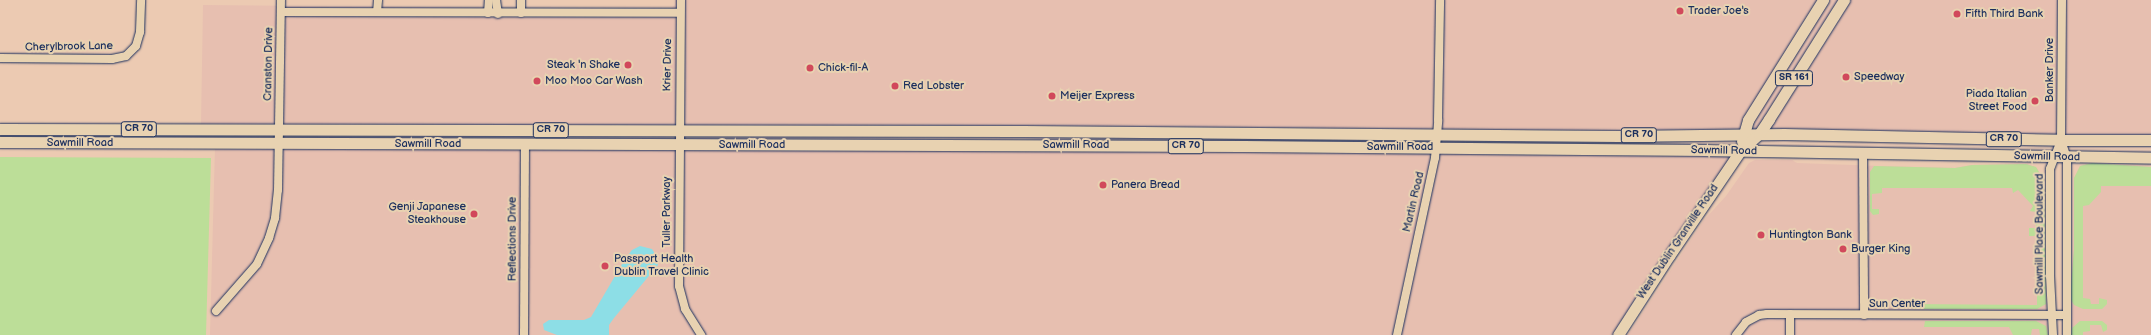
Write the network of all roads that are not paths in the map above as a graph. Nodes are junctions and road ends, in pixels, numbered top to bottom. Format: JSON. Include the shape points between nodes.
{"nodes":[{"id":1,"x":141,"y":0,"type":"edge"},
{"id":2,"x":281,"y":0,"type":"edge"},
{"id":3,"x":378,"y":0,"type":"edge"},
{"id":4,"x":489,"y":0,"type":"edge"},
{"id":5,"x":496,"y":0,"type":"edge"},
{"id":6,"x":521,"y":0,"type":"edge"},
{"id":7,"x":681,"y":0,"type":"edge"},
{"id":8,"x":1440,"y":0,"type":"edge"},
{"id":9,"x":1822,"y":0,"type":"edge"},
{"id":10,"x":1844,"y":0,"type":"edge"},
{"id":11,"x":2062,"y":0,"type":"edge"},
{"id":12,"x":281,"y":12,"type":"junction"},
{"id":13,"x":377,"y":12,"type":"junction"},
{"id":14,"x":488,"y":13,"type":"junction"},
{"id":15,"x":521,"y":13,"type":"junction"},
{"id":16,"x":680,"y":13,"type":"junction"},
{"id":17,"x":498,"y":14,"type":"junction"},
{"id":18,"x":0,"y":58,"type":"edge"},
{"id":19,"x":0,"y":129,"type":"edge"},
{"id":20,"x":278,"y":129,"type":"junction"},
{"id":21,"x":678,"y":131,"type":"junction"},
{"id":22,"x":1437,"y":134,"type":"junction"},
{"id":23,"x":1743,"y":134,"type":"junction"},
{"id":24,"x":1759,"y":134,"type":"junction"},
{"id":25,"x":2061,"y":140,"type":"junction"},
{"id":26,"x":2151,"y":140,"type":"edge"},
{"id":27,"x":0,"y":142,"type":"edge"},
{"id":28,"x":278,"y":143,"type":"junction"},
{"id":29,"x":524,"y":144,"type":"junction"},
{"id":30,"x":678,"y":145,"type":"junction"},
{"id":31,"x":1436,"y":148,"type":"junction"},
{"id":32,"x":1740,"y":151,"type":"junction"},
{"id":33,"x":1863,"y":154,"type":"junction"},
{"id":34,"x":2055,"y":157,"type":"junction"},
{"id":35,"x":2067,"y":158,"type":"junction"},
{"id":36,"x":2151,"y":158,"type":"edge"},
{"id":37,"x":216,"y":311,"type":"dead end"},
{"id":38,"x":1790,"y":314,"type":"junction"},
{"id":39,"x":1864,"y":315,"type":"junction"},
{"id":40,"x":2051,"y":315,"type":"junction"},
{"id":41,"x":2066,"y":315,"type":"junction"},
{"id":42,"x":524,"y":335,"type":"edge"},
{"id":43,"x":701,"y":335,"type":"edge"},
{"id":44,"x":1397,"y":335,"type":"edge"},
{"id":45,"x":1618,"y":335,"type":"edge"},
{"id":46,"x":1736,"y":335,"type":"edge"},
{"id":47,"x":1790,"y":335,"type":"edge"},
{"id":48,"x":2053,"y":335,"type":"edge"},
{"id":49,"x":2067,"y":335,"type":"edge"}],
"edges":[{"from":1,"to":18,"type":"street","name":"Cherylbrook Lane","via":[[138,39],[136,46],[126,56],[112,59]]},
{"from":2,"to":12,"type":"street","name":"Cranston Drive"},
{"from":3,"to":13,"type":"street"},
{"from":4,"to":14,"type":"street"},
{"from":5,"to":17,"type":"street"},
{"from":6,"to":15,"type":"street"},
{"from":7,"to":16,"type":"street","name":"Krier Drive"},
{"from":8,"to":22,"type":"street","name":"Martin Road"},
{"from":9,"to":23,"type":"main road","name":"West Dublin Granville Road","number":"SR 161","via":[[1748,120]]},
{"from":10,"to":24,"type":"main road","name":"West Dublin Granville Road","number":"SR 161"},
{"from":11,"to":25,"type":"street","name":"Banker Drive"},
{"from":12,"to":13,"type":"street"},
{"from":12,"to":20,"type":"street","name":"Cranston Drive"},
{"from":13,"to":14,"type":"street"},
{"from":14,"to":17,"type":"street"},
{"from":15,"to":16,"type":"street"},
{"from":15,"to":17,"type":"street"},
{"from":16,"to":21,"type":"street","name":"Krier Drive"},
{"from":19,"to":20,"type":"main road","name":"Sawmill Road","number":"CR 70"},
{"from":20,"to":21,"type":"main road","name":"Sawmill Road","number":"CR 70"},
{"from":20,"to":28,"type":"street"},
{"from":21,"to":22,"type":"main road","name":"Sawmill Road","number":"CR 70"},
{"from":21,"to":30,"type":"street","name":"Tuller Parkway"},
{"from":22,"to":23,"type":"main road","name":"Sawmill Road","number":"CR 70"},
{"from":22,"to":31,"type":"street","name":"Martin Road"},
{"from":23,"to":24,"type":"main road","name":"Sawmill Road","number":"CR 70"},
{"from":23,"to":32,"type":"main road","name":"West Dublin Granville Road","number":"SR 161"},
{"from":24,"to":25,"type":"main road","name":"Sawmill Road","number":"CR 70"},
{"from":24,"to":32,"type":"main road","name":"West Dublin Granville Road","number":"SR 161"},
{"from":25,"to":26,"type":"main road","name":"Sawmill Road","number":"CR 70"},
{"from":25,"to":34,"type":"street","name":"Sawmill Place Boulevard"},
{"from":25,"to":35,"type":"street"},
{"from":27,"to":28,"type":"main road","name":"Sawmill Road","number":"CR 70"},
{"from":28,"to":29,"type":"main road","name":"Sawmill Road","number":"CR 70"},
{"from":28,"to":37,"type":"street","via":[[276,208],[269,238],[253,270]]},
{"from":29,"to":30,"type":"main road","name":"Sawmill Road","number":"CR 70"},
{"from":29,"to":42,"type":"street","name":"Reflections Drive"},
{"from":30,"to":31,"type":"main road","name":"Sawmill Road","number":"CR 70"},
{"from":30,"to":43,"type":"street","name":"Tuller Parkway","via":[[679,286],[685,309]]},
{"from":31,"to":32,"type":"main road","name":"Sawmill Road","number":"CR 70"},
{"from":31,"to":44,"type":"street","name":"Martin Road"},
{"from":32,"to":33,"type":"main road","name":"Sawmill Road","number":"CR 70"},
{"from":32,"to":45,"type":"main road","name":"West Dublin Granville Road","number":"SR 161"},
{"from":33,"to":34,"type":"main road","name":"Sawmill Road","number":"CR 70"},
{"from":33,"to":39,"type":"street"},
{"from":34,"to":35,"type":"main road","name":"Sawmill Road","number":"CR 70"},
{"from":34,"to":40,"type":"street","name":"Sawmill Place Boulevard","via":[[2050,169]]},
{"from":35,"to":36,"type":"main road","name":"Sawmill Road","number":"CR 70"},
{"from":35,"to":41,"type":"street"},
{"from":38,"to":39,"type":"street","name":"Sun Center"},
{"from":38,"to":46,"type":"street","name":"Sun Center","via":[[1759,315],[1746,322]]},
{"from":38,"to":47,"type":"street"},
{"from":39,"to":40,"type":"street","name":"Sun Center"},
{"from":40,"to":41,"type":"street","name":"Sun Center"},
{"from":40,"to":48,"type":"street","name":"Sawmill Place Boulevard"},
{"from":41,"to":49,"type":"street"}]}
